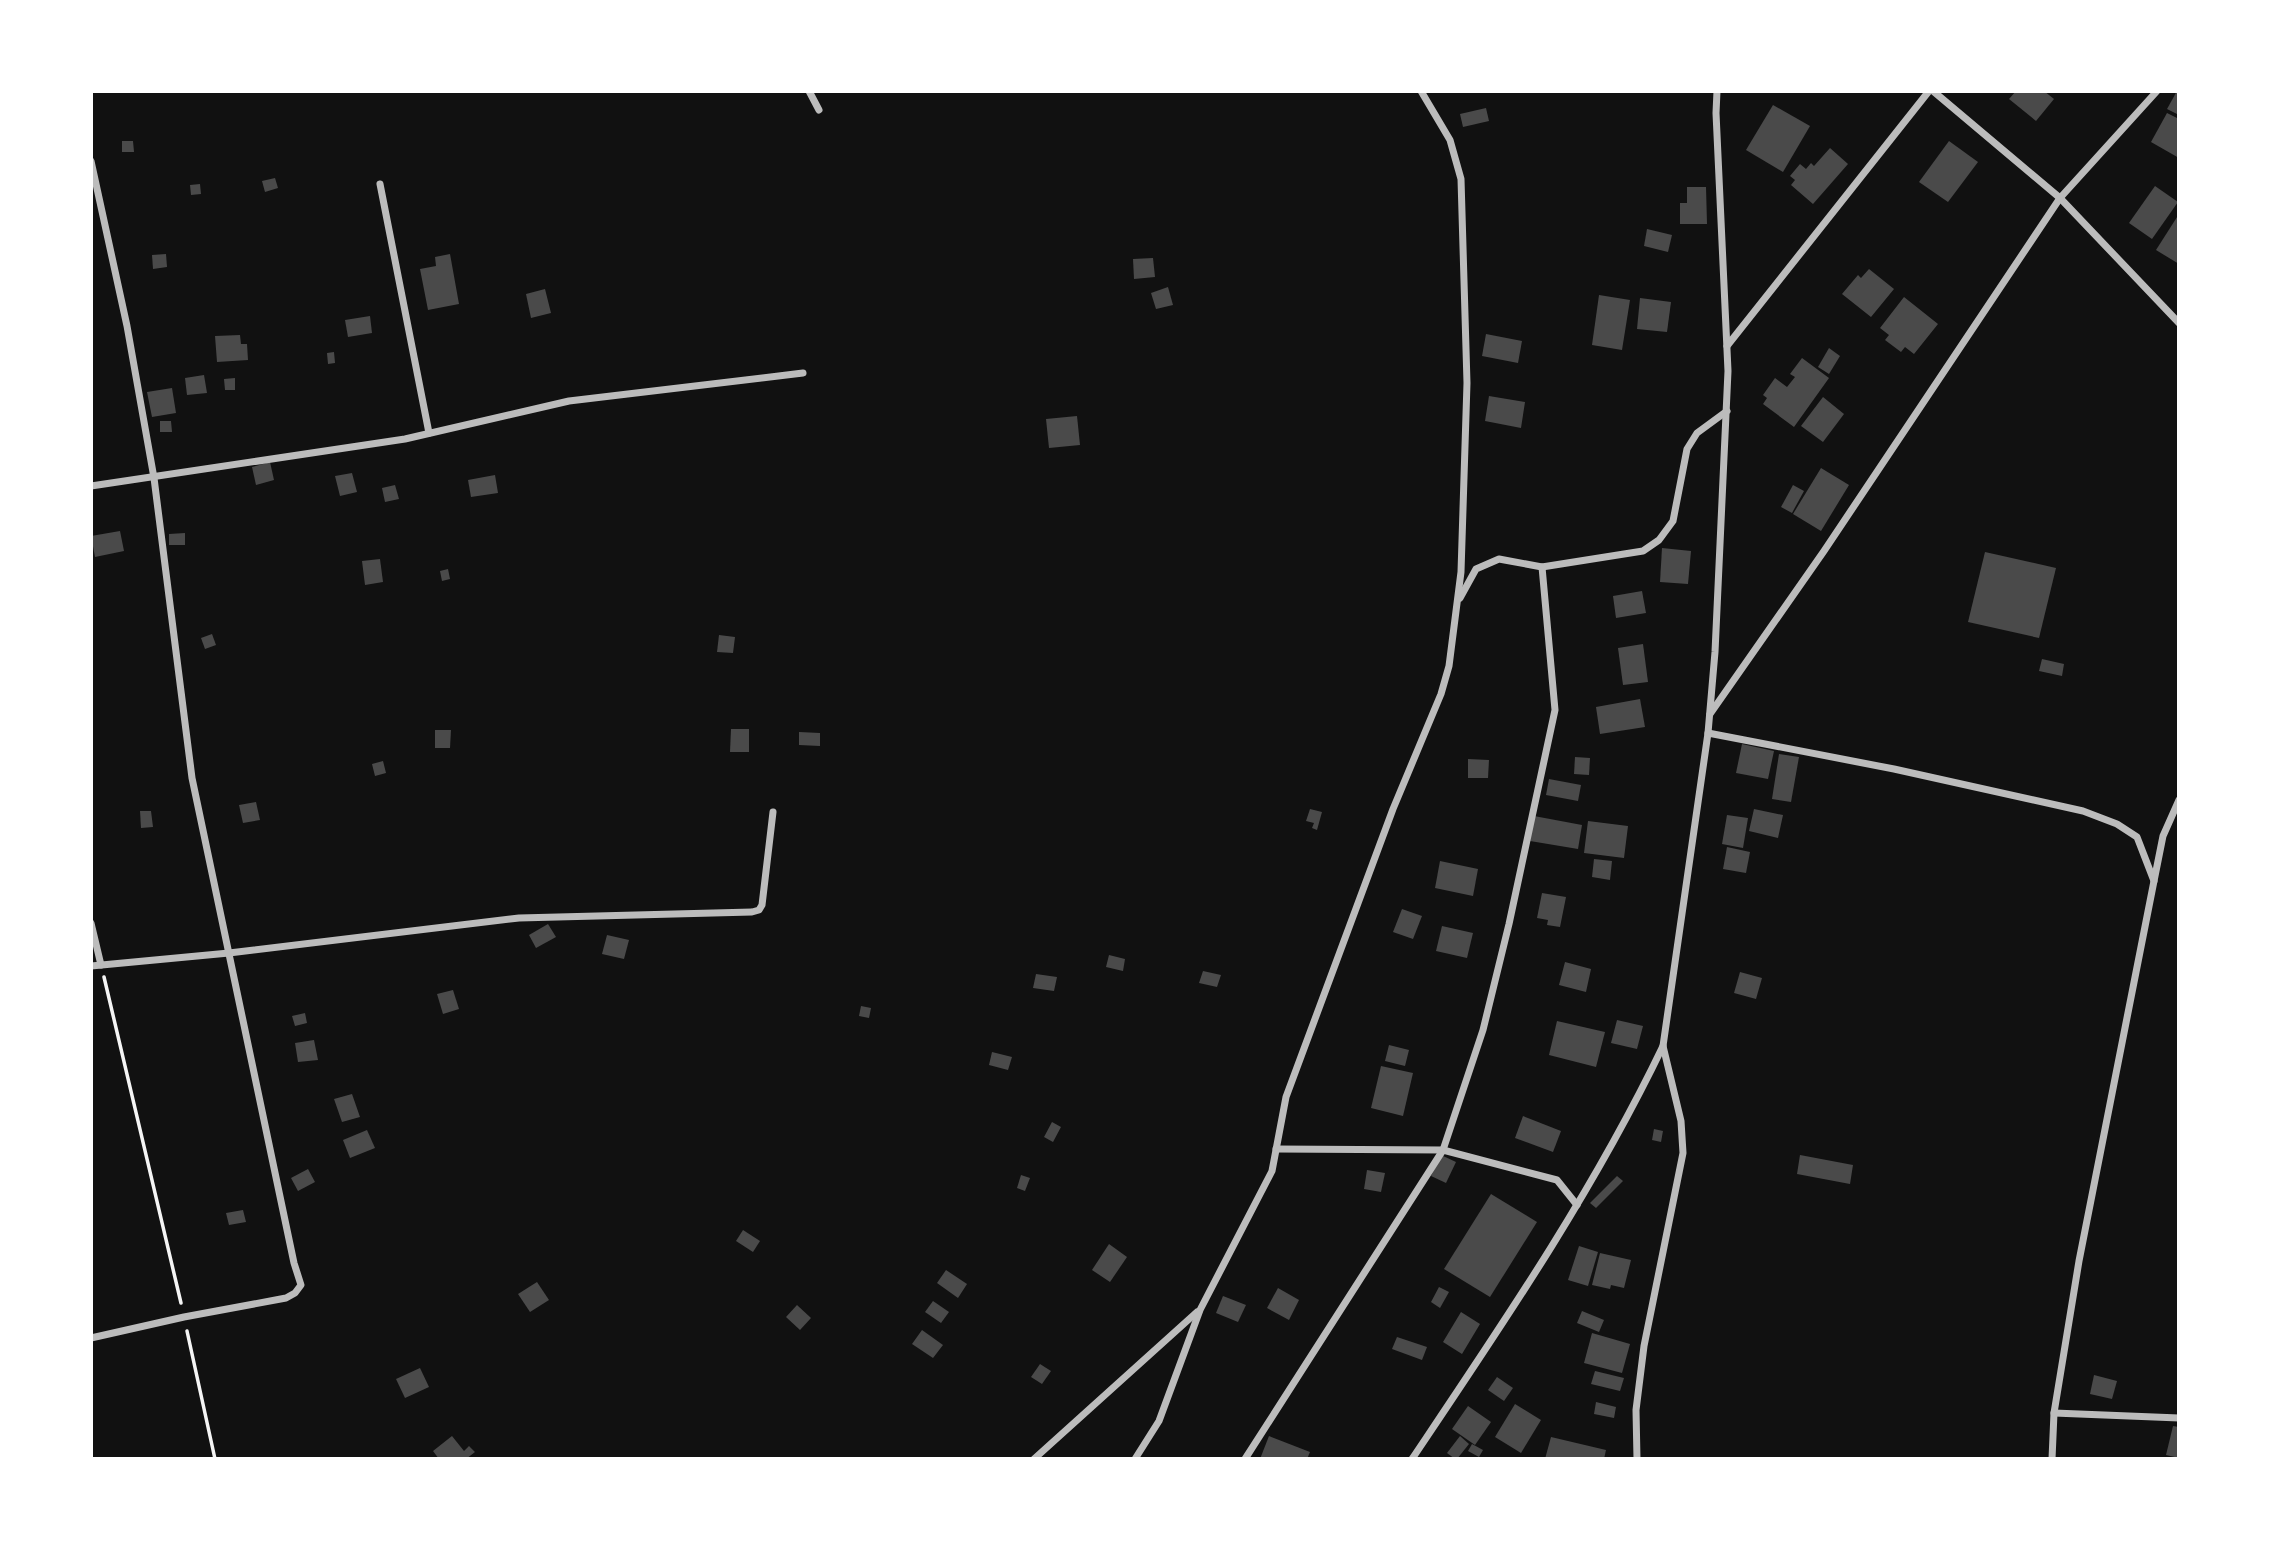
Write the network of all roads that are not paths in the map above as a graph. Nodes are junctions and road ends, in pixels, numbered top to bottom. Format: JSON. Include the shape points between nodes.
{"nodes":[{"id":1,"x":809,"y":91,"type":"edge"},
{"id":2,"x":1422,"y":91,"type":"edge"},
{"id":3,"x":1717,"y":91,"type":"edge"},
{"id":4,"x":1931,"y":91,"type":"edge"},
{"id":5,"x":2157,"y":91,"type":"edge"},
{"id":6,"x":819,"y":110,"type":"dead end"},
{"id":7,"x":91,"y":161,"type":"edge"},
{"id":8,"x":380,"y":184,"type":"dead end"},
{"id":9,"x":2060,"y":198,"type":"junction"},
{"id":10,"x":2179,"y":323,"type":"edge"},
{"id":11,"x":1726,"y":346,"type":"junction"},
{"id":12,"x":803,"y":373,"type":"dead end"},
{"id":13,"x":1727,"y":411,"type":"junction"},
{"id":14,"x":429,"y":433,"type":"junction"},
{"id":15,"x":154,"y":478,"type":"junction"},
{"id":16,"x":91,"y":486,"type":"edge"},
{"id":17,"x":1542,"y":566,"type":"junction"},
{"id":18,"x":1458,"y":602,"type":"junction"},
{"id":19,"x":1710,"y":715,"type":"junction"},
{"id":20,"x":1708,"y":733,"type":"junction"},
{"id":21,"x":2179,"y":800,"type":"edge"},
{"id":22,"x":773,"y":812,"type":"dead end"},
{"id":23,"x":2154,"y":881,"type":"junction"},
{"id":24,"x":91,"y":923,"type":"edge"},
{"id":25,"x":229,"y":953,"type":"junction"},
{"id":26,"x":101,"y":965,"type":"junction"},
{"id":27,"x":91,"y":966,"type":"edge"},
{"id":28,"x":1663,"y":1046,"type":"junction"},
{"id":29,"x":1276,"y":1149,"type":"junction"},
{"id":30,"x":1443,"y":1150,"type":"junction"},
{"id":31,"x":1577,"y":1205,"type":"junction"},
{"id":32,"x":1200,"y":1310,"type":"junction"},
{"id":33,"x":91,"y":1339,"type":"edge"},
{"id":34,"x":2054,"y":1413,"type":"junction"},
{"id":35,"x":2179,"y":1418,"type":"edge"},
{"id":36,"x":1034,"y":1459,"type":"edge"},
{"id":37,"x":1135,"y":1459,"type":"edge"},
{"id":38,"x":1245,"y":1459,"type":"edge"},
{"id":39,"x":1412,"y":1459,"type":"edge"},
{"id":40,"x":1637,"y":1459,"type":"edge"},
{"id":41,"x":2052,"y":1459,"type":"edge"}],
"edges":[{"from":1,"to":6,"type":"street"},
{"from":2,"to":18,"type":"street","via":[[1450,140],[1461,179],[1467,383]]},
{"from":3,"to":11,"type":"street"},
{"from":4,"to":9,"type":"street"},
{"from":4,"to":11,"type":"street"},
{"from":5,"to":9,"type":"street"},
{"from":7,"to":15,"type":"street"},
{"from":8,"to":14,"type":"street"},
{"from":9,"to":10,"type":"street"},
{"from":9,"to":19,"type":"street"},
{"from":11,"to":13,"type":"street"},
{"from":12,"to":14,"type":"street","via":[[569,401]]},
{"from":13,"to":17,"type":"street","via":[[1698,433],[1687,449],[1673,521],[1659,540],[1643,551]]},
{"from":13,"to":19,"type":"street"},
{"from":14,"to":15,"type":"street"},
{"from":15,"to":16,"type":"street"},
{"from":15,"to":25,"type":"street","via":[[192,778]]},
{"from":17,"to":18,"type":"street","via":[[1499,559],[1476,569]]},
{"from":17,"to":30,"type":"street","via":[[1555,710],[1483,1030]]},
{"from":18,"to":29,"type":"street","via":[[1441,694],[1393,809],[1286,1097]]},
{"from":19,"to":20,"type":"street"},
{"from":20,"to":23,"type":"street","via":[[2083,811],[2137,837]]},
{"from":20,"to":28,"type":"street"},
{"from":21,"to":23,"type":"street","via":[[2163,836]]},
{"from":22,"to":25,"type":"street","via":[[762,905],[752,912],[519,918]]},
{"from":23,"to":34,"type":"street","via":[[2079,1261]]},
{"from":24,"to":26,"type":"street"},
{"from":25,"to":26,"type":"street"},
{"from":25,"to":33,"type":"street","via":[[301,1285],[286,1298]]},
{"from":26,"to":27,"type":"street"},
{"from":28,"to":31,"type":"street"},
{"from":28,"to":40,"type":"street","via":[[1681,1121],[1683,1153],[1644,1346],[1636,1410]]},
{"from":29,"to":30,"type":"street"},
{"from":29,"to":32,"type":"street","via":[[1272,1171]]},
{"from":30,"to":31,"type":"street","via":[[1557,1180]]},
{"from":30,"to":38,"type":"street"},
{"from":31,"to":39,"type":"street"},
{"from":32,"to":36,"type":"street"},
{"from":32,"to":37,"type":"street","via":[[1159,1421]]},
{"from":34,"to":35,"type":"street"},
{"from":34,"to":41,"type":"street"}]}
